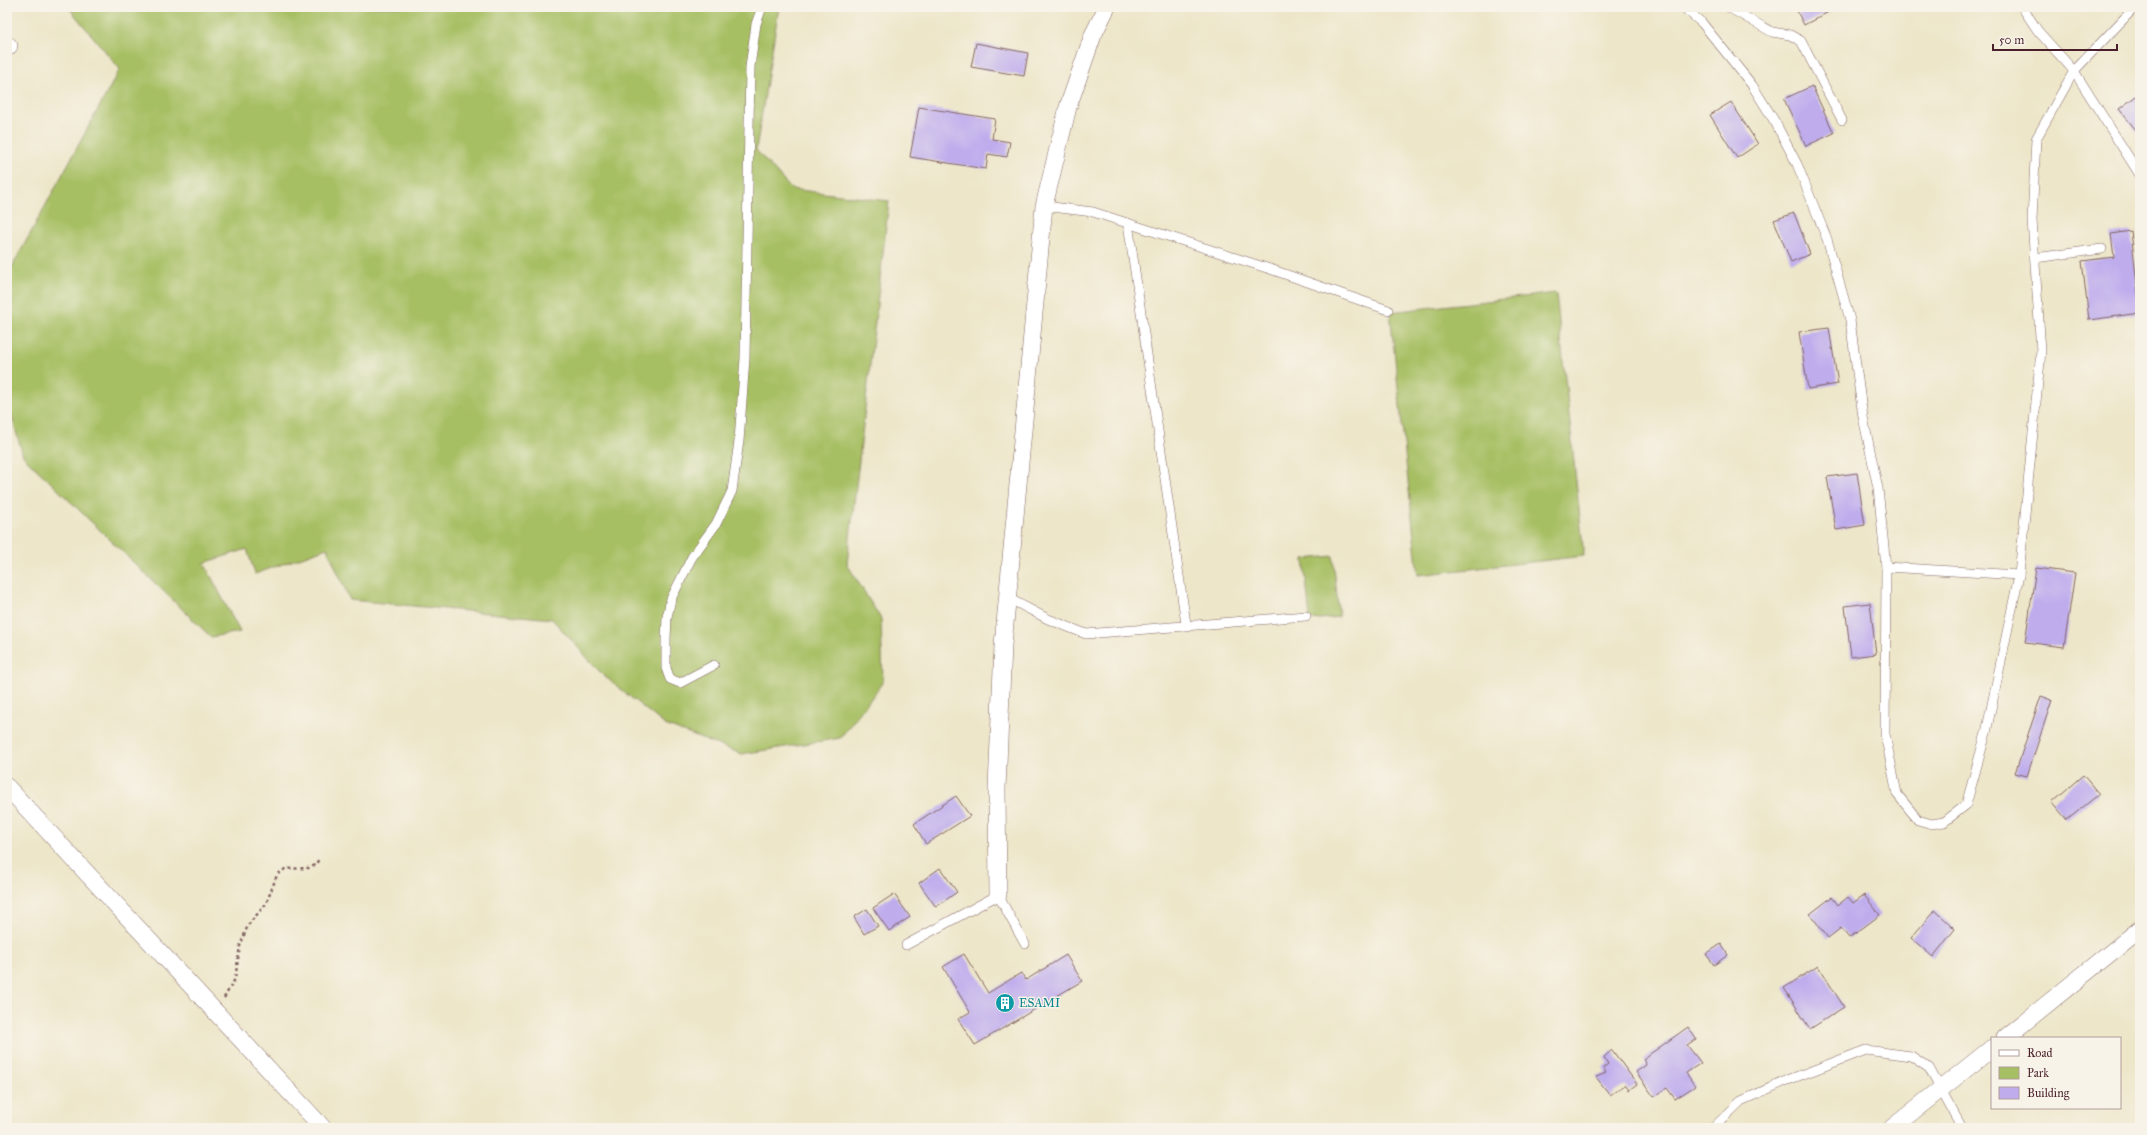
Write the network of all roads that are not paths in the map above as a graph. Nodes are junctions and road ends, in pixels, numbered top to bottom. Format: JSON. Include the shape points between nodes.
{"nodes":[{"id":1,"x":762,"y":7,"type":"edge"},
{"id":2,"x":1107,"y":7,"type":"edge"},
{"id":3,"x":1686,"y":7,"type":"edge"},
{"id":4,"x":1728,"y":7,"type":"edge"},
{"id":5,"x":2022,"y":7,"type":"edge"},
{"id":6,"x":2135,"y":7,"type":"edge"},
{"id":7,"x":2074,"y":71,"type":"junction"},
{"id":8,"x":1842,"y":120,"type":"dead end"},
{"id":9,"x":2140,"y":175,"type":"edge"},
{"id":10,"x":1044,"y":206,"type":"junction"},
{"id":11,"x":1128,"y":223,"type":"junction"},
{"id":12,"x":2102,"y":249,"type":"dead end"},
{"id":13,"x":2034,"y":258,"type":"junction"},
{"id":14,"x":1388,"y":310,"type":"dead end"},
{"id":15,"x":1886,"y":567,"type":"junction"},
{"id":16,"x":2019,"y":575,"type":"junction"},
{"id":17,"x":1006,"y":597,"type":"junction"},
{"id":18,"x":1306,"y":616,"type":"dead end"},
{"id":19,"x":1186,"y":624,"type":"junction"},
{"id":20,"x":714,"y":665,"type":"dead end"},
{"id":21,"x":7,"y":787,"type":"edge"},
{"id":22,"x":998,"y":895,"type":"junction"},
{"id":23,"x":2140,"y":928,"type":"edge"},
{"id":24,"x":1025,"y":944,"type":"dead end"},
{"id":25,"x":906,"y":945,"type":"dead end"},
{"id":26,"x":2006,"y":1037,"type":"edge"},
{"id":27,"x":1991,"y":1049,"type":"edge"},
{"id":28,"x":1941,"y":1088,"type":"junction"},
{"id":29,"x":323,"y":1128,"type":"edge"},
{"id":30,"x":1713,"y":1128,"type":"edge"},
{"id":31,"x":1892,"y":1128,"type":"edge"},
{"id":32,"x":1962,"y":1128,"type":"edge"}],
"edges":[{"from":1,"to":20,"type":"lane","via":[[756,24],[750,67],[745,358],[739,441],[732,491],[716,524],[692,557],[680,580],[671,599],[667,617],[666,668],[670,678],[680,683]]},
{"from":2,"to":10,"type":"street","via":[[1093,35],[1068,107]]},
{"from":3,"to":15,"type":"lane","via":[[1730,56],[1775,122],[1797,164],[1827,239],[1850,320],[1863,417],[1878,488]]},
{"from":4,"to":8,"type":"lane","via":[[1772,32],[1790,35],[1801,41]]},
{"from":5,"to":7,"type":"lane","via":[[2038,31]]},
{"from":6,"to":7,"type":"lane"},
{"from":7,"to":9,"type":"lane"},
{"from":7,"to":13,"type":"lane","via":[[2036,139],[2032,220]]},
{"from":10,"to":11,"type":"lane","via":[[1093,212]]},
{"from":10,"to":17,"type":"street","via":[[1025,426]]},
{"from":11,"to":14,"type":"lane"},
{"from":11,"to":19,"type":"lane"},
{"from":12,"to":13,"type":"lane"},
{"from":13,"to":16,"type":"lane","via":[[2041,351]]},
{"from":15,"to":16,"type":"lane"},
{"from":15,"to":16,"type":"lane","via":[[1885,734],[1897,794],[1918,820],[1932,824],[1944,822],[1966,805],[1986,734]]},
{"from":17,"to":19,"type":"lane","via":[[1048,619],[1086,634]]},
{"from":17,"to":22,"type":"street","via":[[999,720]]},
{"from":18,"to":19,"type":"lane"},
{"from":21,"to":29,"type":"street"},
{"from":22,"to":24,"type":"lane"},
{"from":22,"to":25,"type":"lane"},
{"from":23,"to":26,"type":"street"},
{"from":27,"to":28,"type":"street"},
{"from":28,"to":30,"type":"lane","via":[[1929,1068],[1912,1056],[1866,1050],[1741,1101]]},
{"from":28,"to":31,"type":"street"},
{"from":28,"to":32,"type":"lane"}]}
